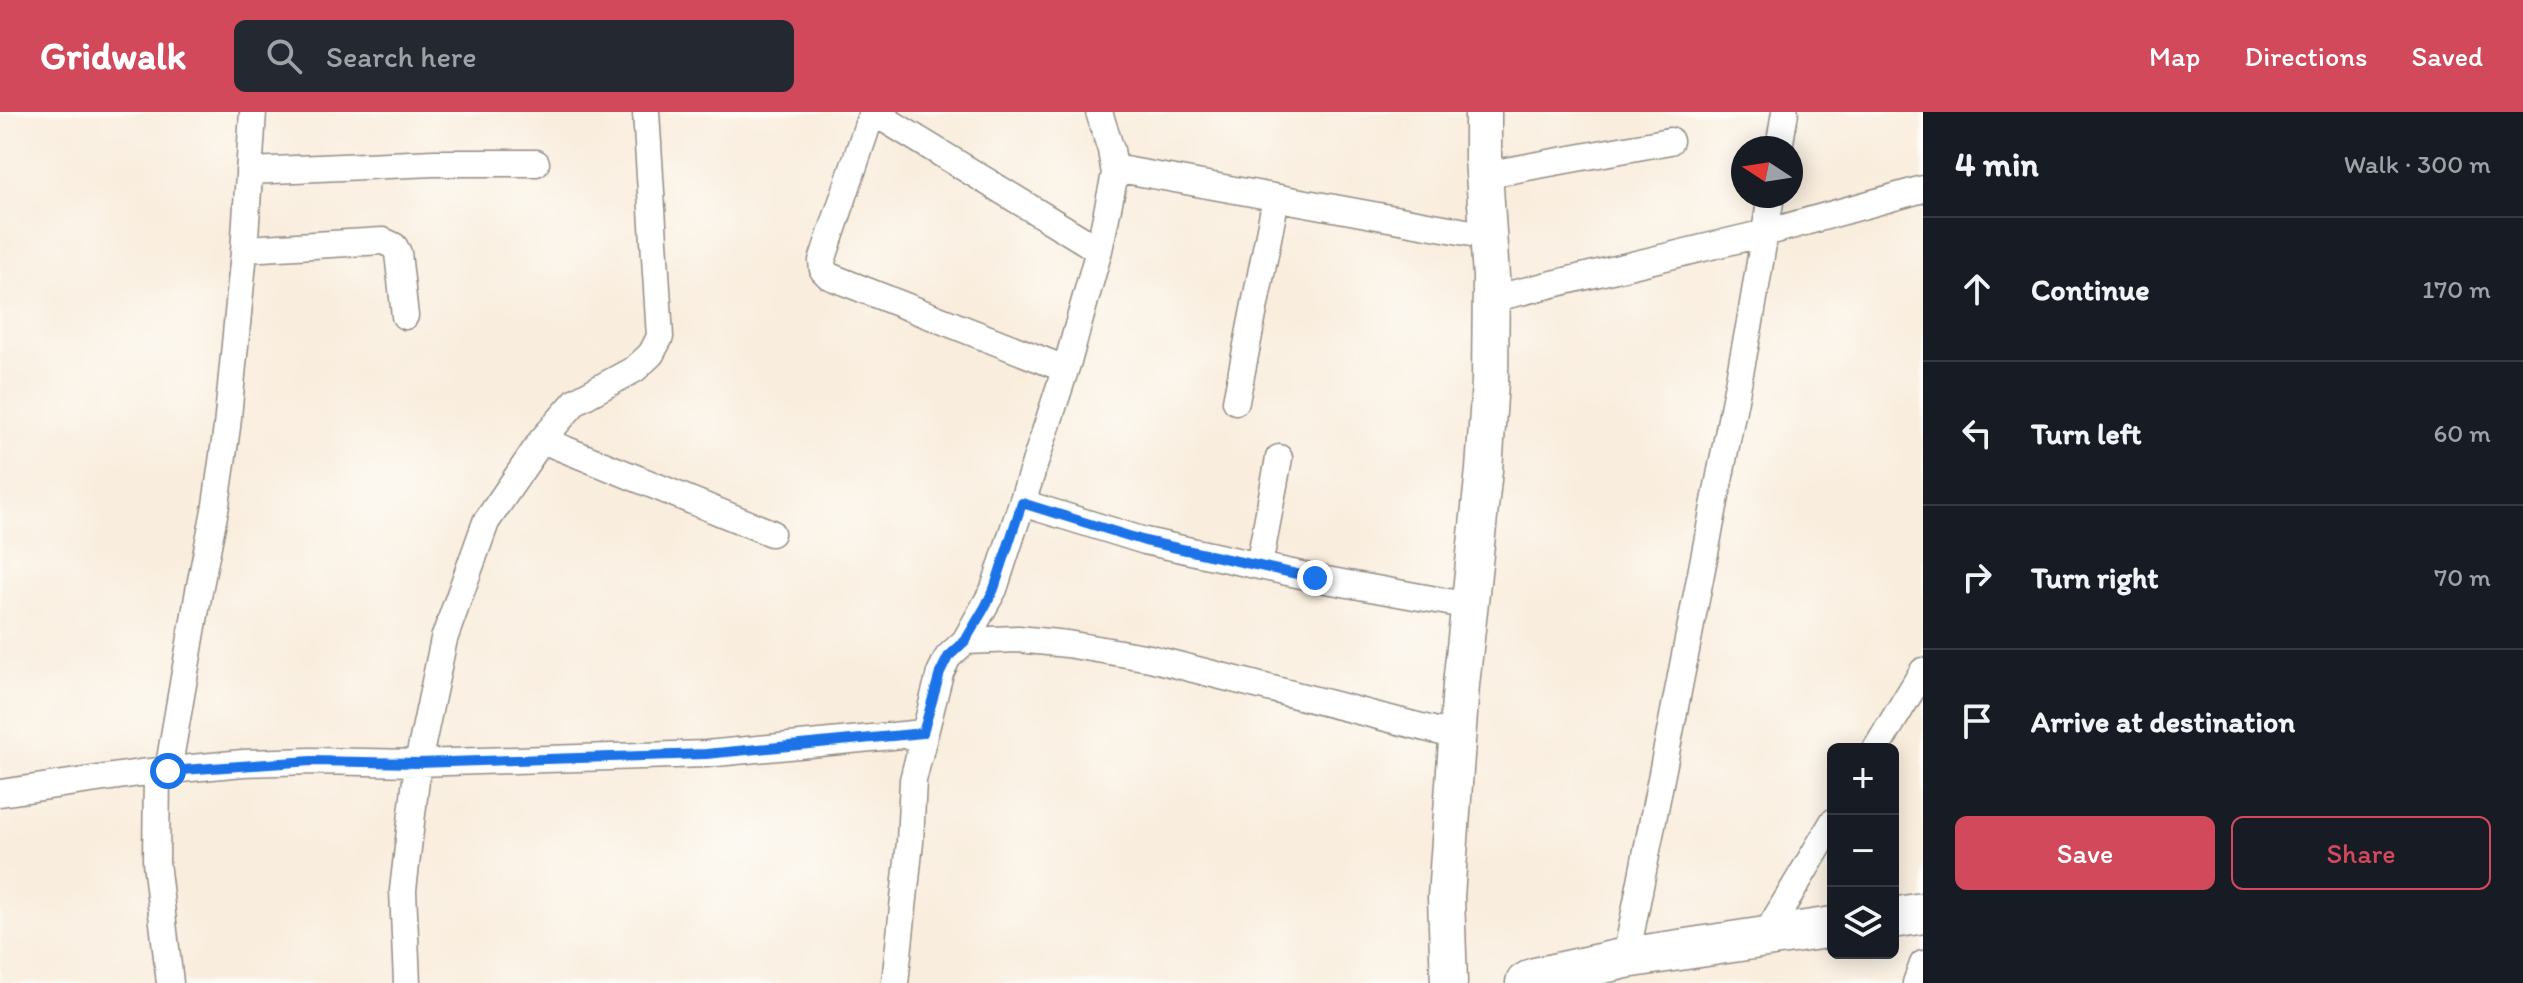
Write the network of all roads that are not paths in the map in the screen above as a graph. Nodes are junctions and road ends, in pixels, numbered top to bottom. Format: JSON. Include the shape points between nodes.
{"nodes":[{"id":1,"x":253,"y":112,"type":"edge"},
{"id":2,"x":646,"y":112,"type":"edge"},
{"id":3,"x":872,"y":112,"type":"edge"},
{"id":4,"x":1099,"y":112,"type":"edge"},
{"id":5,"x":1483,"y":112,"type":"edge"},
{"id":6,"x":1785,"y":112,"type":"edge"},
{"id":7,"x":1781,"y":136,"type":"edge"},
{"id":8,"x":1670,"y":141,"type":"dead end"},
{"id":9,"x":536,"y":163,"type":"dead end"},
{"id":10,"x":1114,"y":168,"type":"junction"},
{"id":11,"x":249,"y":171,"type":"junction"},
{"id":12,"x":1484,"y":175,"type":"junction"},
{"id":13,"x":1923,"y":189,"type":"edge"},
{"id":14,"x":1276,"y":198,"type":"junction"},
{"id":15,"x":1769,"y":208,"type":"edge"},
{"id":16,"x":1765,"y":233,"type":"junction"},
{"id":17,"x":1488,"y":236,"type":"junction"},
{"id":18,"x":244,"y":249,"type":"junction"},
{"id":19,"x":1099,"y":250,"type":"junction"},
{"id":20,"x":1491,"y":299,"type":"junction"},
{"id":21,"x":405,"y":316,"type":"dead end"},
{"id":22,"x":1065,"y":369,"type":"junction"},
{"id":23,"x":1236,"y":401,"type":"dead end"},
{"id":24,"x":542,"y":440,"type":"junction"},
{"id":25,"x":1279,"y":458,"type":"dead end"},
{"id":26,"x":1022,"y":503,"type":"junction"},
{"id":27,"x":771,"y":533,"type":"dead end"},
{"id":28,"x":1259,"y":566,"type":"junction"},
{"id":29,"x":1470,"y":606,"type":"junction"},
{"id":30,"x":965,"y":641,"type":"junction"},
{"id":31,"x":1923,"y":671,"type":"edge"},
{"id":32,"x":923,"y":733,"type":"junction"},
{"id":33,"x":1457,"y":736,"type":"junction"},
{"id":34,"x":1880,"y":743,"type":"edge"},
{"id":35,"x":418,"y":763,"type":"junction"},
{"id":36,"x":163,"y":771,"type":"junction"},
{"id":37,"x":0,"y":793,"type":"edge"},
{"id":38,"x":1827,"y":832,"type":"edge"},
{"id":39,"x":1923,"y":913,"type":"edge"},
{"id":40,"x":1899,"y":917,"type":"edge"},
{"id":41,"x":1827,"y":928,"type":"edge"},
{"id":42,"x":1764,"y":938,"type":"junction"},
{"id":43,"x":1626,"y":958,"type":"junction"},
{"id":44,"x":1923,"y":964,"type":"edge"},
{"id":45,"x":170,"y":983,"type":"edge"},
{"id":46,"x":407,"y":983,"type":"edge"},
{"id":47,"x":895,"y":983,"type":"edge"},
{"id":48,"x":1449,"y":983,"type":"edge"},
{"id":49,"x":1526,"y":983,"type":"edge"},
{"id":50,"x":1916,"y":983,"type":"edge"}],
"edges":[{"from":1,"to":11,"type":"street"},
{"from":2,"to":24,"type":"street","via":[[660,337],[635,369],[576,401]]},
{"from":3,"to":19,"type":"street"},
{"from":3,"to":22,"type":"street","via":[[823,270]]},
{"from":4,"to":10,"type":"street"},
{"from":5,"to":12,"type":"main road"},
{"from":6,"to":7,"type":"street"},
{"from":8,"to":12,"type":"street"},
{"from":9,"to":11,"type":"street"},
{"from":10,"to":14,"type":"street"},
{"from":10,"to":19,"type":"street"},
{"from":11,"to":18,"type":"street"},
{"from":12,"to":17,"type":"main road"},
{"from":13,"to":16,"type":"street"},
{"from":14,"to":17,"type":"street"},
{"from":14,"to":23,"type":"street"},
{"from":15,"to":16,"type":"street"},
{"from":16,"to":20,"type":"street"},
{"from":16,"to":43,"type":"street"},
{"from":17,"to":20,"type":"main road"},
{"from":18,"to":21,"type":"street","via":[[383,241],[398,253]]},
{"from":18,"to":36,"type":"street","via":[[216,505]]},
{"from":19,"to":22,"type":"street"},
{"from":20,"to":29,"type":"main road","via":[[1485,455]]},
{"from":22,"to":26,"type":"street"},
{"from":24,"to":27,"type":"street"},
{"from":24,"to":35,"type":"street","via":[[486,522],[444,639]]},
{"from":25,"to":28,"type":"street"},
{"from":26,"to":28,"type":"street","via":[[1145,541]]},
{"from":26,"to":30,"type":"street","via":[[994,589]]},
{"from":28,"to":29,"type":"street"},
{"from":29,"to":33,"type":"main road"},
{"from":30,"to":32,"type":"street","via":[[940,673]]},
{"from":30,"to":33,"type":"street","via":[[1018,639],[1150,658]]},
{"from":31,"to":34,"type":"street"},
{"from":32,"to":35,"type":"street","via":[[706,754]]},
{"from":32,"to":47,"type":"street","via":[[913,780]]},
{"from":33,"to":48,"type":"main road","via":[[1446,897]]},
{"from":35,"to":36,"type":"street","via":[[311,761]]},
{"from":35,"to":46,"type":"street","via":[[403,890]]},
{"from":36,"to":37,"type":"street"},
{"from":36,"to":45,"type":"street","via":[[156,862]]},
{"from":38,"to":42,"type":"street"},
{"from":39,"to":40,"type":"main road"},
{"from":41,"to":42,"type":"main road"},
{"from":42,"to":43,"type":"main road"},
{"from":43,"to":49,"type":"main road"},
{"from":44,"to":50,"type":"street"}]}
